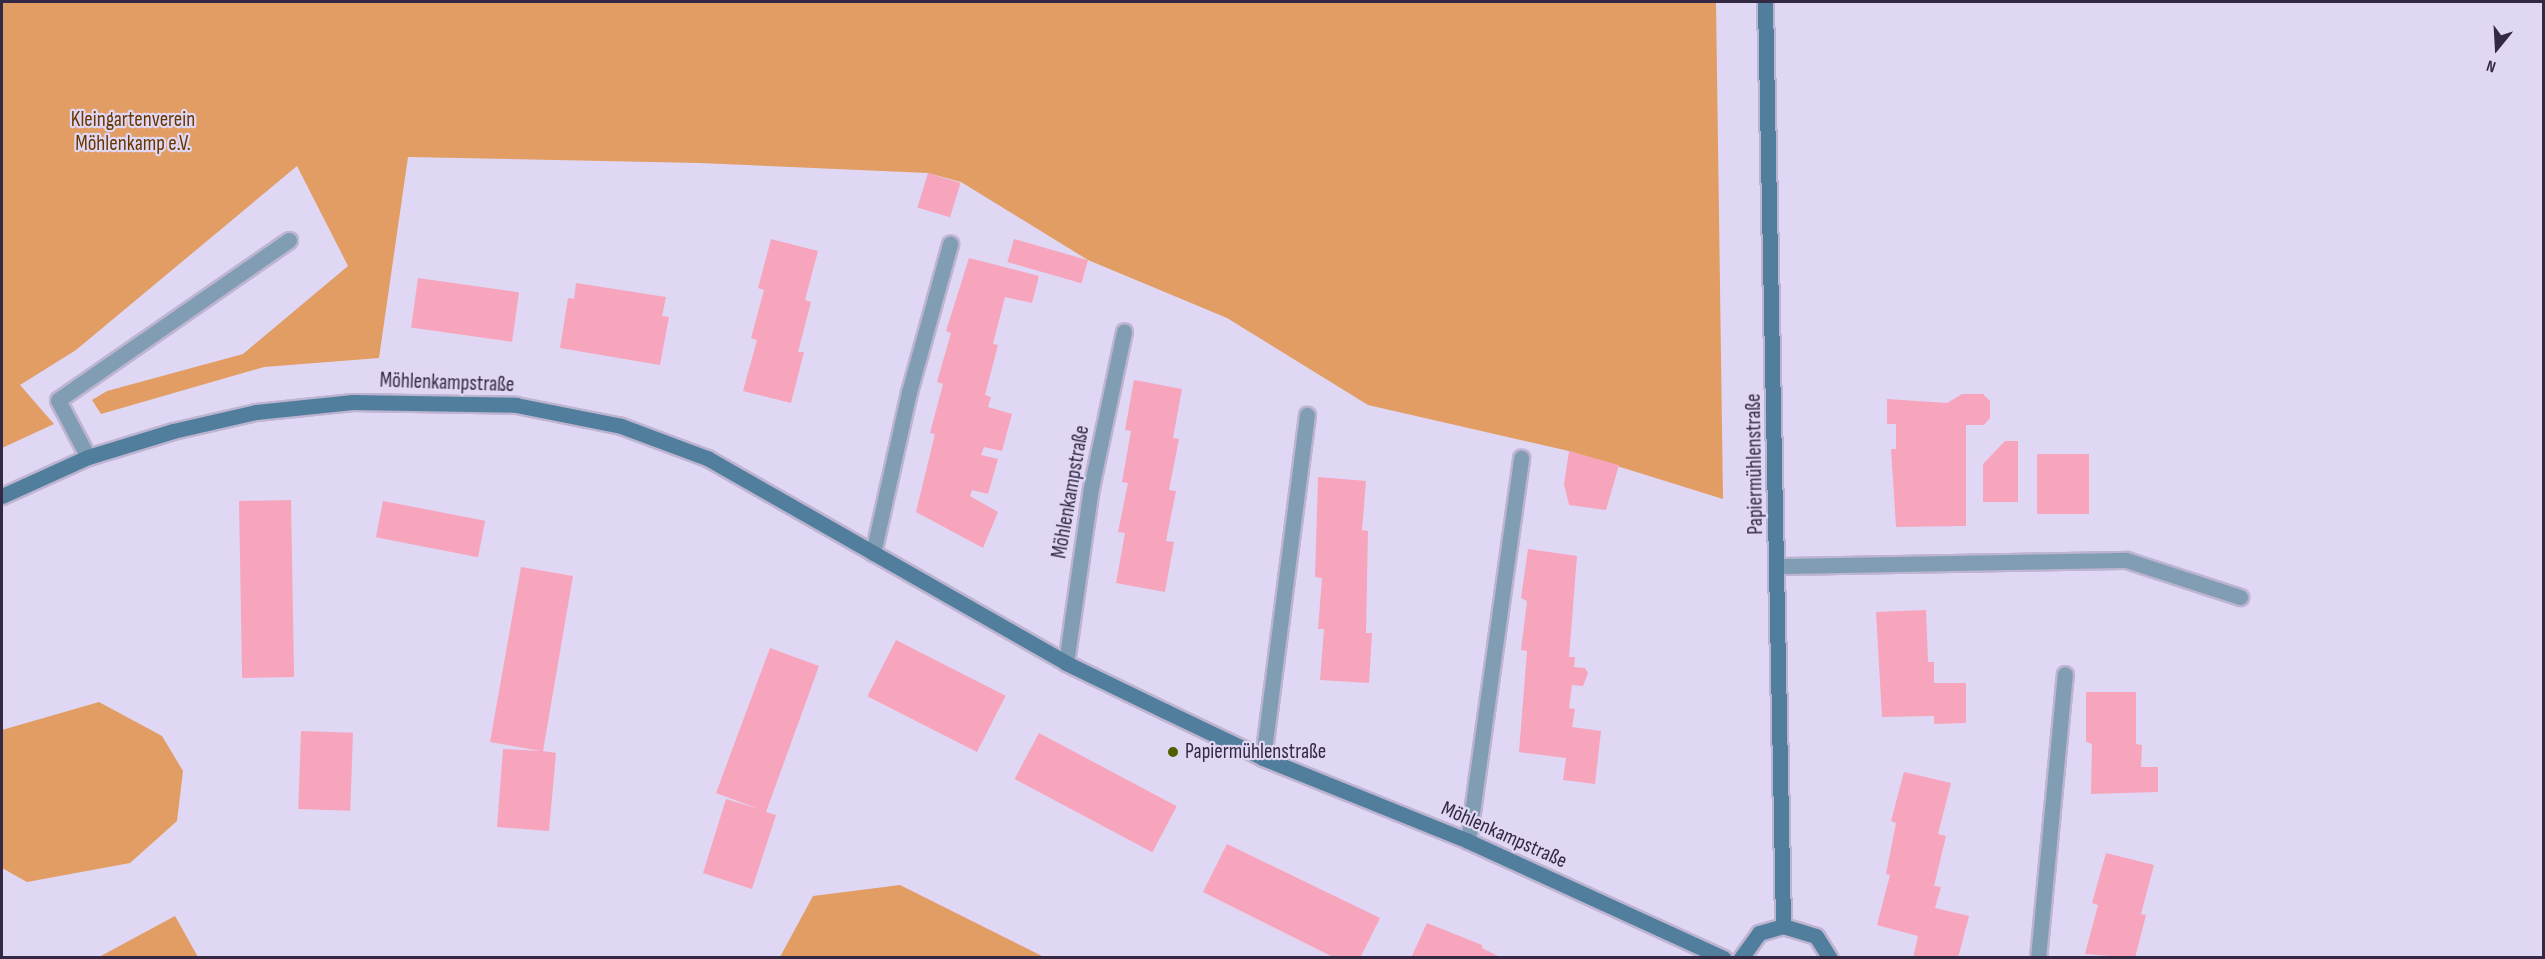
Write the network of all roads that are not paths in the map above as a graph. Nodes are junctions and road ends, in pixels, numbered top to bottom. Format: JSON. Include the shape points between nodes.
{"nodes":[{"id":1,"x":1766,"y":2,"type":"edge"},
{"id":2,"x":289,"y":240,"type":"dead end"},
{"id":3,"x":950,"y":244,"type":"dead end"},
{"id":4,"x":1124,"y":331,"type":"dead end"},
{"id":5,"x":1306,"y":415,"type":"dead end"},
{"id":6,"x":88,"y":457,"type":"junction"},
{"id":7,"x":1521,"y":458,"type":"dead end"},
{"id":8,"x":2,"y":496,"type":"edge"},
{"id":9,"x":873,"y":553,"type":"junction"},
{"id":10,"x":1778,"y":566,"type":"junction"},
{"id":11,"x":2240,"y":597,"type":"dead end"},
{"id":12,"x":1066,"y":663,"type":"junction"},
{"id":13,"x":2065,"y":674,"type":"dead end"},
{"id":14,"x":1263,"y":758,"type":"junction"},
{"id":15,"x":1468,"y":841,"type":"junction"},
{"id":16,"x":1783,"y":926,"type":"junction"},
{"id":17,"x":1724,"y":957,"type":"edge"},
{"id":18,"x":1741,"y":957,"type":"edge"},
{"id":19,"x":1830,"y":957,"type":"edge"},
{"id":20,"x":2038,"y":957,"type":"edge"}],
"edges":[{"from":1,"to":10,"type":"street","name":"Papiermühlenstraße"},
{"from":2,"to":6,"type":"lane","via":[[58,400]]},
{"from":3,"to":9,"type":"lane","via":[[909,392]]},
{"from":4,"to":12,"type":"lane","name":"Möhlenkampstraße","via":[[1091,488]]},
{"from":5,"to":14,"type":"lane"},
{"from":6,"to":8,"type":"street","name":"Möhlenkampstraße"},
{"from":6,"to":9,"type":"street","name":"Möhlenkampstraße","via":[[173,431],[256,412],[352,402],[516,405],[621,426],[707,458]]},
{"from":7,"to":15,"type":"lane"},
{"from":9,"to":12,"type":"street","name":"Möhlenkampstraße"},
{"from":10,"to":11,"type":"lane","via":[[2126,560]]},
{"from":10,"to":16,"type":"street","name":"Papiermühlenstraße"},
{"from":12,"to":14,"type":"street","name":"Möhlenkampstraße"},
{"from":13,"to":20,"type":"lane"},
{"from":14,"to":15,"type":"street","name":"Möhlenkampstraße"},
{"from":15,"to":17,"type":"street","name":"Möhlenkampstraße"},
{"from":16,"to":18,"type":"street","via":[[1760,933]]},
{"from":16,"to":19,"type":"street","via":[[1815,936]]}]}
